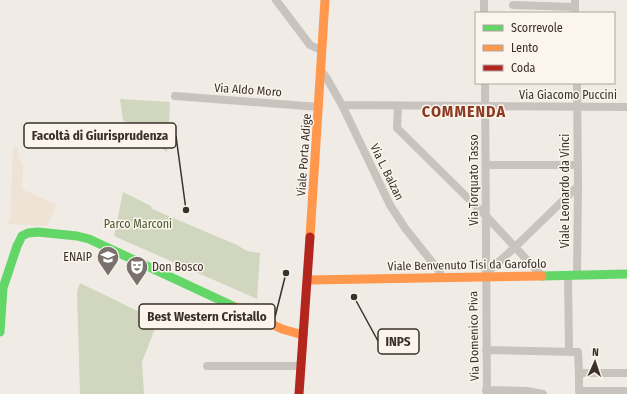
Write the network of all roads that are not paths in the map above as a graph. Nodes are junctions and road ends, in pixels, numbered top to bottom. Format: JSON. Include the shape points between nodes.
{"nodes":[{"id":1,"x":276,"y":0,"type":"edge"},
{"id":2,"x":325,"y":0,"type":"edge"},
{"id":3,"x":484,"y":0,"type":"edge"},
{"id":4,"x":513,"y":6,"type":"dead end"},
{"id":5,"x":575,"y":7,"type":"edge"},
{"id":6,"x":484,"y":12,"type":"edge"},
{"id":7,"x":322,"y":49,"type":"junction"},
{"id":8,"x":321,"y":71,"type":"junction"},
{"id":9,"x":485,"y":84,"type":"edge"},
{"id":10,"x":576,"y":84,"type":"edge"},
{"id":11,"x":175,"y":96,"type":"dead end"},
{"id":12,"x":342,"y":105,"type":"junction"},
{"id":13,"x":398,"y":106,"type":"junction"},
{"id":14,"x":485,"y":106,"type":"junction"},
{"id":15,"x":319,"y":107,"type":"junction"},
{"id":16,"x":577,"y":107,"type":"junction"},
{"id":17,"x":627,"y":107,"type":"edge"},
{"id":18,"x":578,"y":164,"type":"junction"},
{"id":19,"x":486,"y":165,"type":"junction"},
{"id":20,"x":578,"y":186,"type":"junction"},
{"id":21,"x":486,"y":216,"type":"junction"},
{"id":22,"x":515,"y":247,"type":"junction"},
{"id":23,"x":485,"y":273,"type":"junction"},
{"id":24,"x":627,"y":274,"type":"edge"},
{"id":25,"x":573,"y":275,"type":"junction"},
{"id":26,"x":542,"y":276,"type":"junction"},
{"id":27,"x":440,"y":277,"type":"junction"},
{"id":28,"x":308,"y":280,"type":"junction"},
{"id":29,"x":0,"y":332,"type":"edge"},
{"id":30,"x":303,"y":335,"type":"junction"},
{"id":31,"x":486,"y":350,"type":"junction"},
{"id":32,"x":569,"y":351,"type":"junction"},
{"id":33,"x":207,"y":366,"type":"dead end"},
{"id":34,"x":301,"y":366,"type":"junction"},
{"id":35,"x":578,"y":373,"type":"junction"},
{"id":36,"x":627,"y":373,"type":"edge"},
{"id":37,"x":627,"y":391,"type":"edge"},
{"id":38,"x":486,"y":392,"type":"edge"},
{"id":39,"x":299,"y":394,"type":"edge"},
{"id":40,"x":543,"y":394,"type":"edge"}],
"edges":[{"from":1,"to":7,"type":"street","via":[[310,45]]},
{"from":2,"to":7,"type":"street","name":"Viale Porta Adige"},
{"from":3,"to":6,"type":"street"},
{"from":4,"to":5,"type":"street"},
{"from":7,"to":8,"type":"street","name":"Viale Porta Adige"},
{"from":8,"to":12,"type":"street","name":"Via L. Balzan"},
{"from":8,"to":15,"type":"street","name":"Viale Porta Adige"},
{"from":9,"to":14,"type":"street","name":"Via Torquato Tasso"},
{"from":10,"to":16,"type":"street","name":"Viale Leonardo da Vinci"},
{"from":11,"to":15,"type":"street","name":"Via Aldo Moro"},
{"from":12,"to":13,"type":"street","name":"Via Giacomo Puccini"},
{"from":12,"to":27,"type":"street","name":"Via L. Balzan","via":[[390,205],[440,272]]},
{"from":13,"to":14,"type":"street","name":"Via Giacomo Puccini"},
{"from":13,"to":21,"type":"street","via":[[397,128]]},
{"from":14,"to":16,"type":"street","name":"Via Giacomo Puccini"},
{"from":14,"to":19,"type":"street","name":"Via Torquato Tasso"},
{"from":15,"to":28,"type":"street","name":"Viale Porta Adige"},
{"from":16,"to":17,"type":"street","name":"Via Giacomo Puccini"},
{"from":16,"to":18,"type":"street","name":"Viale Leonardo da Vinci"},
{"from":18,"to":19,"type":"street"},
{"from":18,"to":20,"type":"street","name":"Viale Leonardo da Vinci"},
{"from":19,"to":21,"type":"street","name":"Via Torquato Tasso"},
{"from":20,"to":22,"type":"street"},
{"from":20,"to":25,"type":"street","name":"Viale Leonardo da Vinci"},
{"from":21,"to":22,"type":"street"},
{"from":21,"to":23,"type":"street","name":"Via Torquato Tasso"},
{"from":22,"to":23,"type":"street"},
{"from":22,"to":26,"type":"street"},
{"from":23,"to":26,"type":"street","name":"Viale Benvenuto Tisi da Garofolo"},
{"from":23,"to":27,"type":"street","name":"Viale Benvenuto Tisi da Garofolo"},
{"from":23,"to":31,"type":"street","name":"Via Domenico Piva"},
{"from":24,"to":25,"type":"street","name":"Viale Benvenuto Tisi da Garofolo"},
{"from":25,"to":26,"type":"street","name":"Viale Benvenuto Tisi da Garofolo"},
{"from":25,"to":32,"type":"street","name":"Viale Leonardo da Vinci"},
{"from":27,"to":28,"type":"street","name":"Viale Benvenuto Tisi da Garofolo"},
{"from":28,"to":30,"type":"street","name":"Viale Porta Adige"},
{"from":29,"to":30,"type":"street","via":[[1,294],[17,246],[22,236],[38,232],[77,236],[102,244],[282,329]]},
{"from":30,"to":34,"type":"street","name":"Viale Porta Adige"},
{"from":31,"to":32,"type":"street"},
{"from":31,"to":38,"type":"street","name":"Via Domenico Piva"},
{"from":32,"to":35,"type":"street","via":[[578,352]]},
{"from":33,"to":34,"type":"street"},
{"from":34,"to":39,"type":"street","name":"Viale Porta Adige"},
{"from":35,"to":36,"type":"street"},
{"from":35,"to":37,"type":"street","via":[[579,391]]},
{"from":38,"to":40,"type":"street","via":[[527,391]]}]}
